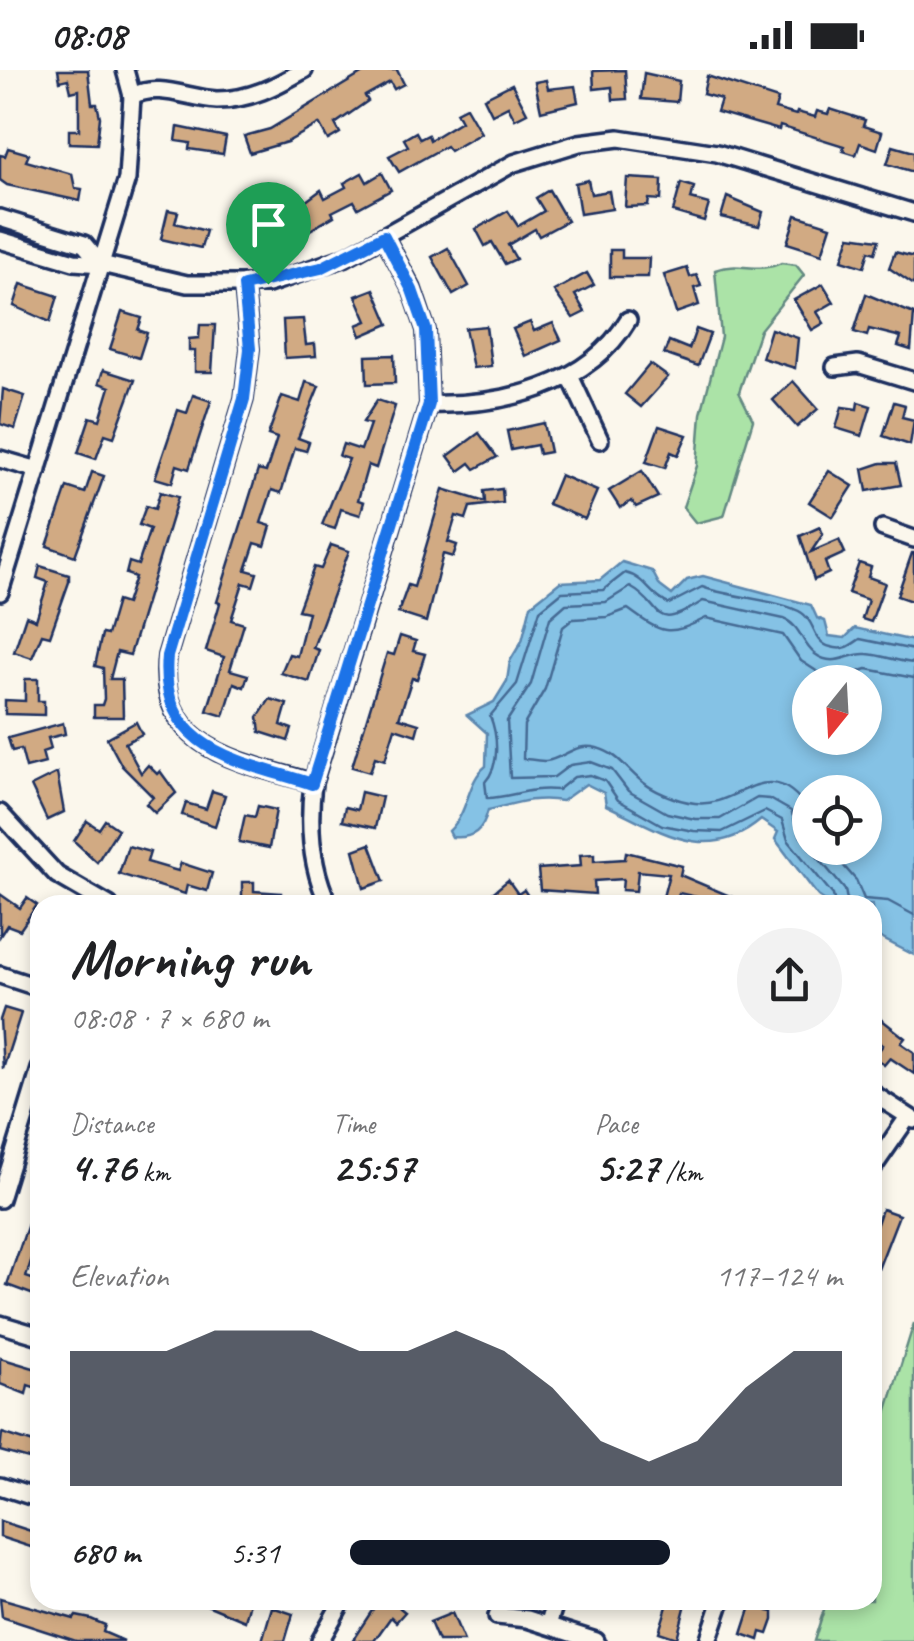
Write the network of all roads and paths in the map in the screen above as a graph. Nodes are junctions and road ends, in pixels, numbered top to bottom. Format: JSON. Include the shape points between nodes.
{"nodes":[{"id":1,"x":125,"y":70,"type":"edge"},
{"id":2,"x":304,"y":70,"type":"edge"},
{"id":3,"x":132,"y":96,"type":"junction"},
{"id":4,"x":914,"y":213,"type":"edge"},
{"id":5,"x":0,"y":218,"type":"edge"},
{"id":6,"x":384,"y":236,"type":"junction"},
{"id":7,"x":0,"y":240,"type":"edge"},
{"id":8,"x":101,"y":264,"type":"junction"},
{"id":9,"x":244,"y":286,"type":"junction"},
{"id":10,"x":628,"y":320,"type":"dead end"},
{"id":11,"x":834,"y":366,"type":"dead end"},
{"id":12,"x":570,"y":376,"type":"junction"},
{"id":13,"x":914,"y":381,"type":"edge"},
{"id":14,"x":429,"y":404,"type":"junction"},
{"id":15,"x":600,"y":440,"type":"dead end"},
{"id":16,"x":0,"y":459,"type":"edge"},
{"id":17,"x":38,"y":470,"type":"junction"},
{"id":18,"x":883,"y":528,"type":"dead end"},
{"id":19,"x":914,"y":539,"type":"edge"},
{"id":20,"x":0,"y":592,"type":"edge"},
{"id":21,"x":312,"y":784,"type":"junction"},
{"id":22,"x":0,"y":813,"type":"edge"},
{"id":23,"x":91,"y":895,"type":"edge"},
{"id":24,"x":324,"y":895,"type":"edge"},
{"id":25,"x":0,"y":976,"type":"edge"},
{"id":26,"x":30,"y":985,"type":"edge"},
{"id":27,"x":882,"y":1099,"type":"edge"},
{"id":28,"x":30,"y":1102,"type":"edge"},
{"id":29,"x":911,"y":1118,"type":"edge"},
{"id":30,"x":882,"y":1156,"type":"edge"},
{"id":31,"x":0,"y":1199,"type":"edge"},
{"id":32,"x":0,"y":1324,"type":"edge"},
{"id":33,"x":30,"y":1333,"type":"edge"},
{"id":34,"x":0,"y":1486,"type":"edge"},
{"id":35,"x":30,"y":1496,"type":"edge"},
{"id":36,"x":336,"y":1610,"type":"edge"},
{"id":37,"x":553,"y":1610,"type":"edge"},
{"id":38,"x":719,"y":1610,"type":"edge"},
{"id":39,"x":498,"y":1616,"type":"dead end"},
{"id":40,"x":548,"y":1625,"type":"junction"},
{"id":41,"x":320,"y":1641,"type":"edge"},
{"id":42,"x":596,"y":1641,"type":"edge"},
{"id":43,"x":708,"y":1641,"type":"edge"}],
"edges":[{"from":1,"to":3,"type":"street"},
{"from":2,"to":3,"type":"street","via":[[238,99],[168,92]]},
{"from":3,"to":8,"type":"street","via":[[127,179]]},
{"from":4,"to":6,"type":"street","via":[[717,152],[619,138],[514,163]]},
{"from":5,"to":8,"type":"street","via":[[84,244]]},
{"from":6,"to":9,"type":"street","via":[[321,268]]},
{"from":6,"to":14,"type":"street","via":[[426,330]]},
{"from":7,"to":8,"type":"street"},
{"from":8,"to":9,"type":"street","via":[[187,284]]},
{"from":8,"to":17,"type":"street"},
{"from":9,"to":21,"type":"street","via":[[250,349],[244,399],[167,656],[166,680],[177,715],[198,743]]},
{"from":10,"to":12,"type":"street","via":[[614,344]]},
{"from":11,"to":13,"type":"street","via":[[858,364]]},
{"from":12,"to":14,"type":"street","via":[[498,398]]},
{"from":12,"to":15,"type":"street"},
{"from":14,"to":21,"type":"street"},
{"from":16,"to":17,"type":"street"},
{"from":17,"to":20,"type":"street"},
{"from":18,"to":19,"type":"street"},
{"from":21,"to":24,"type":"street","via":[[310,826]]},
{"from":22,"to":23,"type":"street","via":[[56,876]]},
{"from":25,"to":26,"type":"street"},
{"from":27,"to":29,"type":"street"},
{"from":28,"to":31,"type":"street"},
{"from":29,"to":30,"type":"street"},
{"from":32,"to":33,"type":"street"},
{"from":34,"to":35,"type":"street"},
{"from":36,"to":41,"type":"street"},
{"from":37,"to":40,"type":"street"},
{"from":38,"to":43,"type":"street"},
{"from":39,"to":40,"type":"street"},
{"from":40,"to":42,"type":"street"}]}
